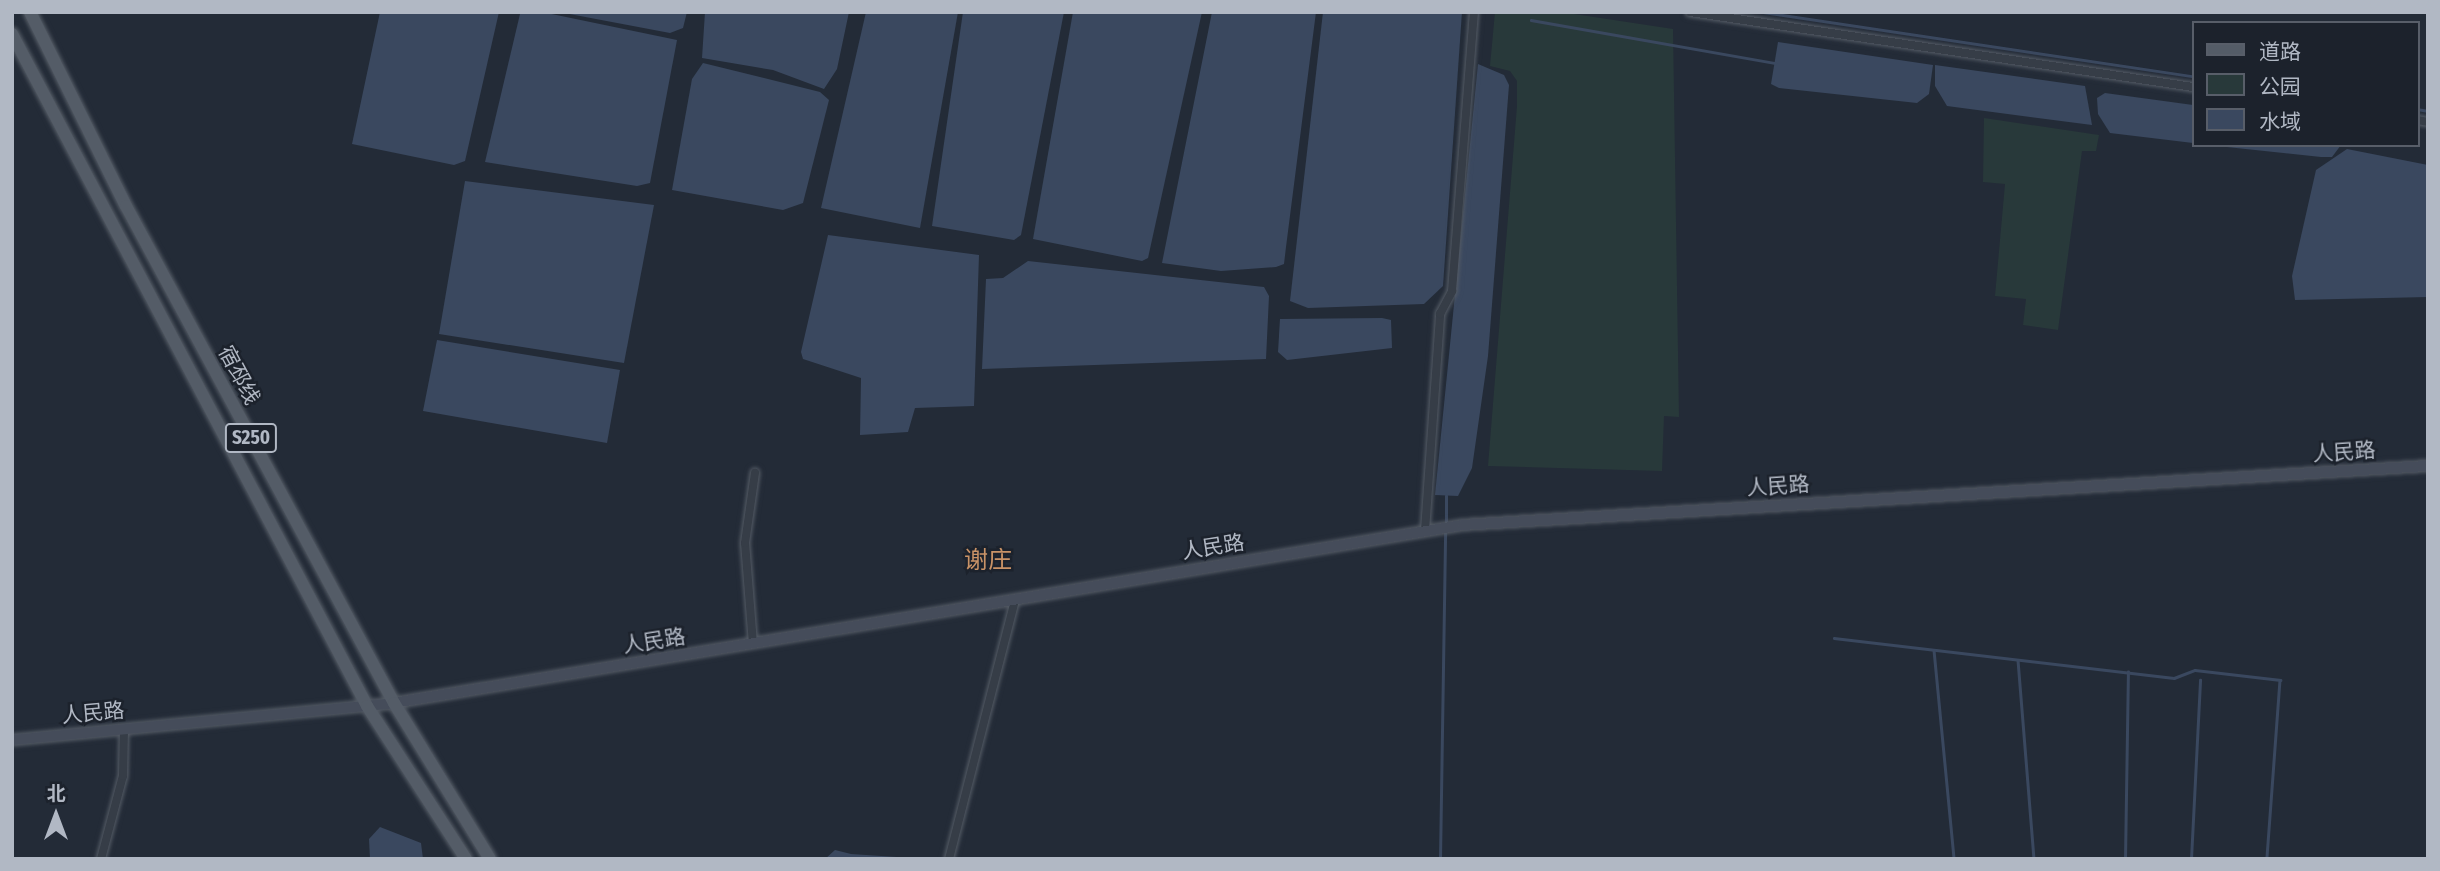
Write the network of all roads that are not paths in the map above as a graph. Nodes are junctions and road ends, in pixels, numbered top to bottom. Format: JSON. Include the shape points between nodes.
{"nodes":[{"id":1,"x":30,"y":12,"type":"edge"},
{"id":2,"x":1474,"y":12,"type":"edge"},
{"id":3,"x":1690,"y":12,"type":"edge"},
{"id":4,"x":12,"y":34,"type":"edge"},
{"id":5,"x":2192,"y":87,"type":"edge"},
{"id":6,"x":2428,"y":466,"type":"edge"},
{"id":7,"x":755,"y":473,"type":"dead end"},
{"id":8,"x":1425,"y":531,"type":"junction"},
{"id":9,"x":1015,"y":600,"type":"junction"},
{"id":10,"x":752,"y":644,"type":"junction"},
{"id":11,"x":394,"y":704,"type":"junction"},
{"id":12,"x":368,"y":706,"type":"junction"},
{"id":13,"x":124,"y":729,"type":"junction"},
{"id":14,"x":12,"y":740,"type":"edge"},
{"id":15,"x":489,"y":857,"type":"edge"},
{"id":16,"x":101,"y":859,"type":"edge"},
{"id":17,"x":466,"y":859,"type":"edge"},
{"id":18,"x":949,"y":859,"type":"edge"}],
"edges":[{"from":1,"to":11,"type":"main road","name":"宿邳线","number":"S250","via":[[126,206]]},
{"from":2,"to":8,"type":"street","via":[[1452,291],[1440,314]]},
{"from":3,"to":5,"type":"street"},
{"from":4,"to":12,"type":"main road","name":"宿邳线","number":"S250"},
{"from":6,"to":8,"type":"street","name":"人民路"},
{"from":7,"to":10,"type":"street","via":[[745,543]]},
{"from":8,"to":9,"type":"street","name":"人民路"},
{"from":9,"to":10,"type":"street","name":"人民路"},
{"from":9,"to":18,"type":"street"},
{"from":10,"to":11,"type":"street","name":"人民路"},
{"from":11,"to":12,"type":"street","name":"人民路"},
{"from":11,"to":15,"type":"main road","name":"宿邳线","number":"S250"},
{"from":12,"to":13,"type":"street","name":"人民路"},
{"from":12,"to":17,"type":"main road","name":"宿邳线","number":"S250"},
{"from":13,"to":14,"type":"street","name":"人民路"},
{"from":13,"to":16,"type":"street","via":[[123,776]]}]}
